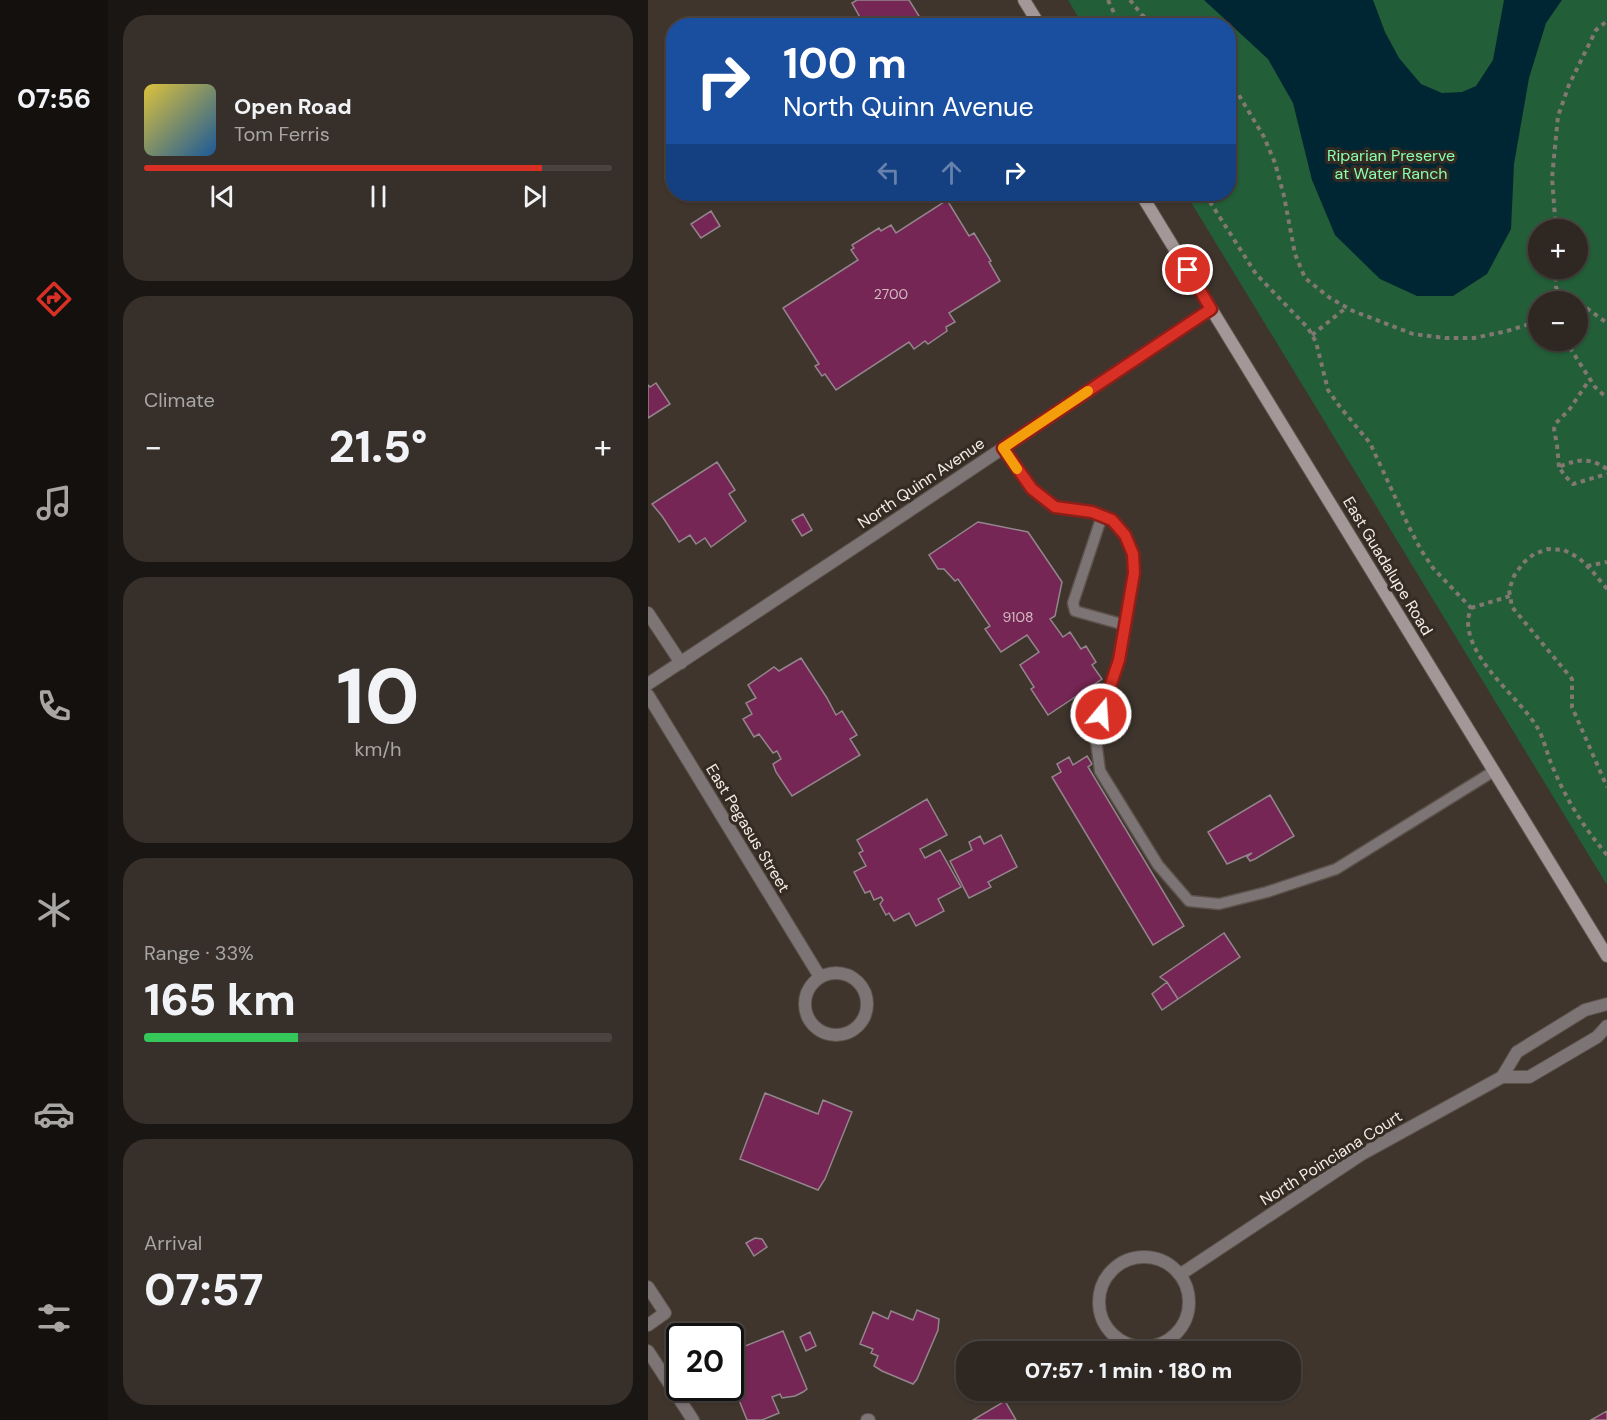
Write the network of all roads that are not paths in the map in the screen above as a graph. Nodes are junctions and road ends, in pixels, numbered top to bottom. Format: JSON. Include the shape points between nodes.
{"nodes":[{"id":1,"x":1024,"y":0,"type":"edge"},
{"id":2,"x":1035,"y":18,"type":"edge"},
{"id":3,"x":1145,"y":201,"type":"edge"},
{"id":4,"x":1211,"y":309,"type":"junction"},
{"id":5,"x":1003,"y":448,"type":"junction"},
{"id":6,"x":1102,"y":516,"type":"junction"},
{"id":7,"x":648,"y":613,"type":"edge"},
{"id":8,"x":1125,"y":625,"type":"junction"},
{"id":9,"x":681,"y":663,"type":"junction"},
{"id":10,"x":648,"y":684,"type":"edge"},
{"id":11,"x":648,"y":695,"type":"edge"},
{"id":12,"x":1494,"y":771,"type":"junction"},
{"id":13,"x":1607,"y":956,"type":"edge"},
{"id":14,"x":820,"y":977,"type":"junction"},
{"id":15,"x":1607,"y":1004,"type":"edge"},
{"id":16,"x":1607,"y":1026,"type":"edge"},
{"id":17,"x":1503,"y":1077,"type":"junction"},
{"id":18,"x":1181,"y":1274,"type":"junction"},
{"id":19,"x":648,"y":1287,"type":"edge"},
{"id":20,"x":648,"y":1325,"type":"edge"},
{"id":21,"x":648,"y":1350,"type":"edge"},
{"id":22,"x":693,"y":1420,"type":"edge"}],
"edges":[{"from":1,"to":2,"type":"main road"},
{"from":3,"to":4,"type":"main road","name":"East Guadalupe Road"},
{"from":4,"to":5,"type":"street","name":"North Quinn Avenue"},
{"from":4,"to":12,"type":"main road","name":"East Guadalupe Road"},
{"from":5,"to":6,"type":"lane","via":[[1032,489],[1055,507]]},
{"from":5,"to":9,"type":"street","name":"North Quinn Avenue"},
{"from":6,"to":8,"type":"lane","via":[[1112,520],[1125,535],[1133,554],[1134,573]]},
{"from":6,"to":8,"type":"lane","via":[[1073,603],[1075,611]]},
{"from":7,"to":9,"type":"street"},
{"from":8,"to":12,"type":"lane","via":[[1119,660],[1095,733],[1100,771],[1158,865],[1189,901],[1219,904],[1336,869]]},
{"from":9,"to":10,"type":"street","name":"North Quinn Avenue"},
{"from":11,"to":14,"type":"street","name":"East Pegasus Street"},
{"from":12,"to":13,"type":"main road","name":"East Guadalupe Road"},
{"from":14,"to":14,"type":"street","via":[[807,993],[810,1022],[825,1034],[836,1036],[857,1029],[867,1010],[864,989],[849,975],[829,973]]},
{"from":15,"to":17,"type":"street","via":[[1585,1010],[1517,1052]]},
{"from":16,"to":17,"type":"street","name":"North Poinciana Court","via":[[1597,1037],[1529,1077]]},
{"from":17,"to":18,"type":"street","name":"North Poinciana Court","via":[[1362,1154]]},
{"from":18,"to":18,"type":"street","via":[[1156,1257],[1140,1256],[1113,1268],[1099,1294],[1104,1324],[1126,1344],[1156,1346],[1170,1340],[1188,1317],[1188,1287]]},
{"from":19,"to":20,"type":"street","via":[[665,1313]]},
{"from":21,"to":22,"type":"street"}]}
